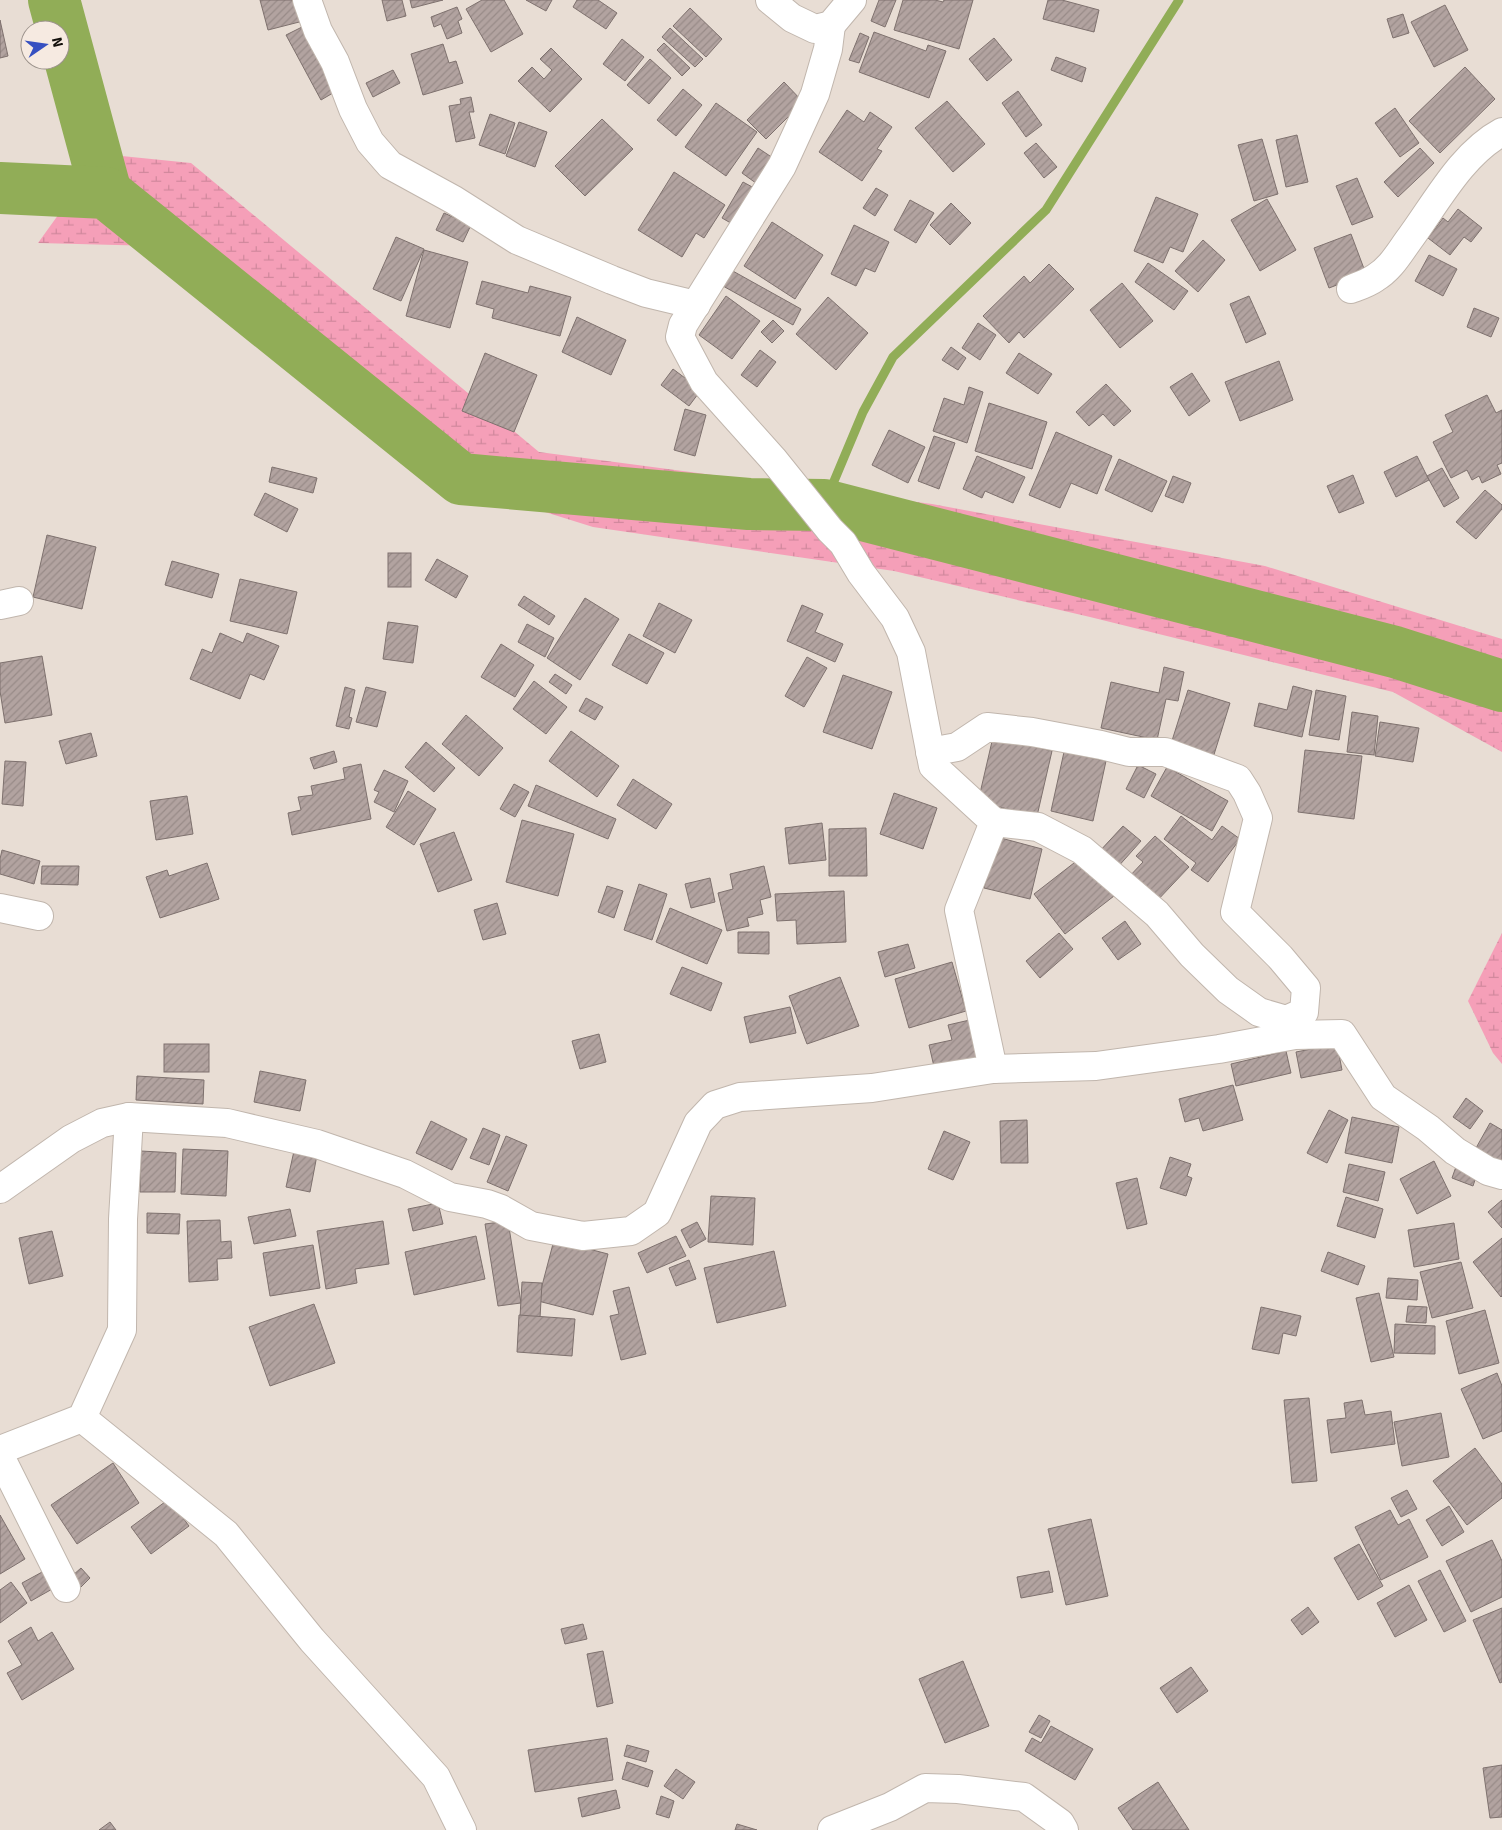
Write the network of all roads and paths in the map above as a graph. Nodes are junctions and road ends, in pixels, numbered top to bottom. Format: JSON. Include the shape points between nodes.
{"nodes":[{"id":1,"x":307,"y":0,"type":"edge"},
{"id":2,"x":770,"y":0,"type":"edge"},
{"id":3,"x":852,"y":0,"type":"edge"},
{"id":4,"x":832,"y":25,"type":"junction"},
{"id":5,"x":1502,"y":132,"type":"edge"},
{"id":6,"x":1351,"y":289,"type":"dead end"},
{"id":7,"x":696,"y":305,"type":"junction"},
{"id":8,"x":930,"y":752,"type":"junction"},
{"id":9,"x":994,"y":822,"type":"junction"},
{"id":10,"x":0,"y":908,"type":"edge"},
{"id":11,"x":39,"y":916,"type":"dead end"},
{"id":12,"x":993,"y":1070,"type":"junction"},
{"id":13,"x":129,"y":1117,"type":"junction"},
{"id":14,"x":1502,"y":1176,"type":"edge"},
{"id":15,"x":0,"y":1189,"type":"edge"},
{"id":16,"x":82,"y":1418,"type":"junction"},
{"id":17,"x":0,"y":1450,"type":"edge"},
{"id":18,"x":0,"y":1456,"type":"edge"},
{"id":19,"x":66,"y":1588,"type":"dead end"},
{"id":20,"x":462,"y":1830,"type":"edge"},
{"id":21,"x":832,"y":1830,"type":"edge"},
{"id":22,"x":1064,"y":1830,"type":"edge"}],
"edges":[{"from":1,"to":7,"type":"street","via":[[357,118],[370,142],[390,165],[517,240],[646,293]]},
{"from":2,"to":4,"type":"street","via":[[792,18],[815,30]]},
{"from":3,"to":4,"type":"street"},
{"from":4,"to":7,"type":"street","via":[[815,94],[782,166]]},
{"from":5,"to":6,"type":"street","via":[[1474,154],[1443,189],[1393,264],[1375,279]]},
{"from":7,"to":8,"type":"street","via":[[683,325],[680,337],[704,382],[843,543],[895,618],[911,652]]},
{"from":8,"to":9,"type":"street","via":[[933,766]]},
{"from":8,"to":9,"type":"street","via":[[957,747],[987,727],[1032,732],[1129,752],[1166,752],[1238,779],[1258,818],[1235,912],[1306,988],[1304,1012],[1286,1020],[1258,1012],[1228,990],[1157,914],[1082,850],[1038,827]]},
{"from":9,"to":12,"type":"street","via":[[960,910]]},
{"from":10,"to":11,"type":"street"},
{"from":12,"to":13,"type":"street","via":[[872,1088],[740,1097],[715,1105],[698,1123],[657,1213],[631,1231],[583,1236],[531,1226],[501,1209],[450,1197],[405,1174],[317,1144],[227,1123]]},
{"from":12,"to":14,"type":"street","via":[[1096,1066],[1295,1035],[1342,1034],[1383,1097],[1455,1151]]},
{"from":13,"to":15,"type":"street","via":[[102,1123],[71,1139]]},
{"from":13,"to":16,"type":"street","via":[[123,1219],[122,1330]]},
{"from":16,"to":17,"type":"street"},
{"from":16,"to":20,"type":"street","via":[[226,1534],[312,1640],[436,1777]]},
{"from":18,"to":19,"type":"street"},
{"from":21,"to":22,"type":"street","via":[[890,1807],[925,1788],[1024,1797],[1060,1823]]}]}
